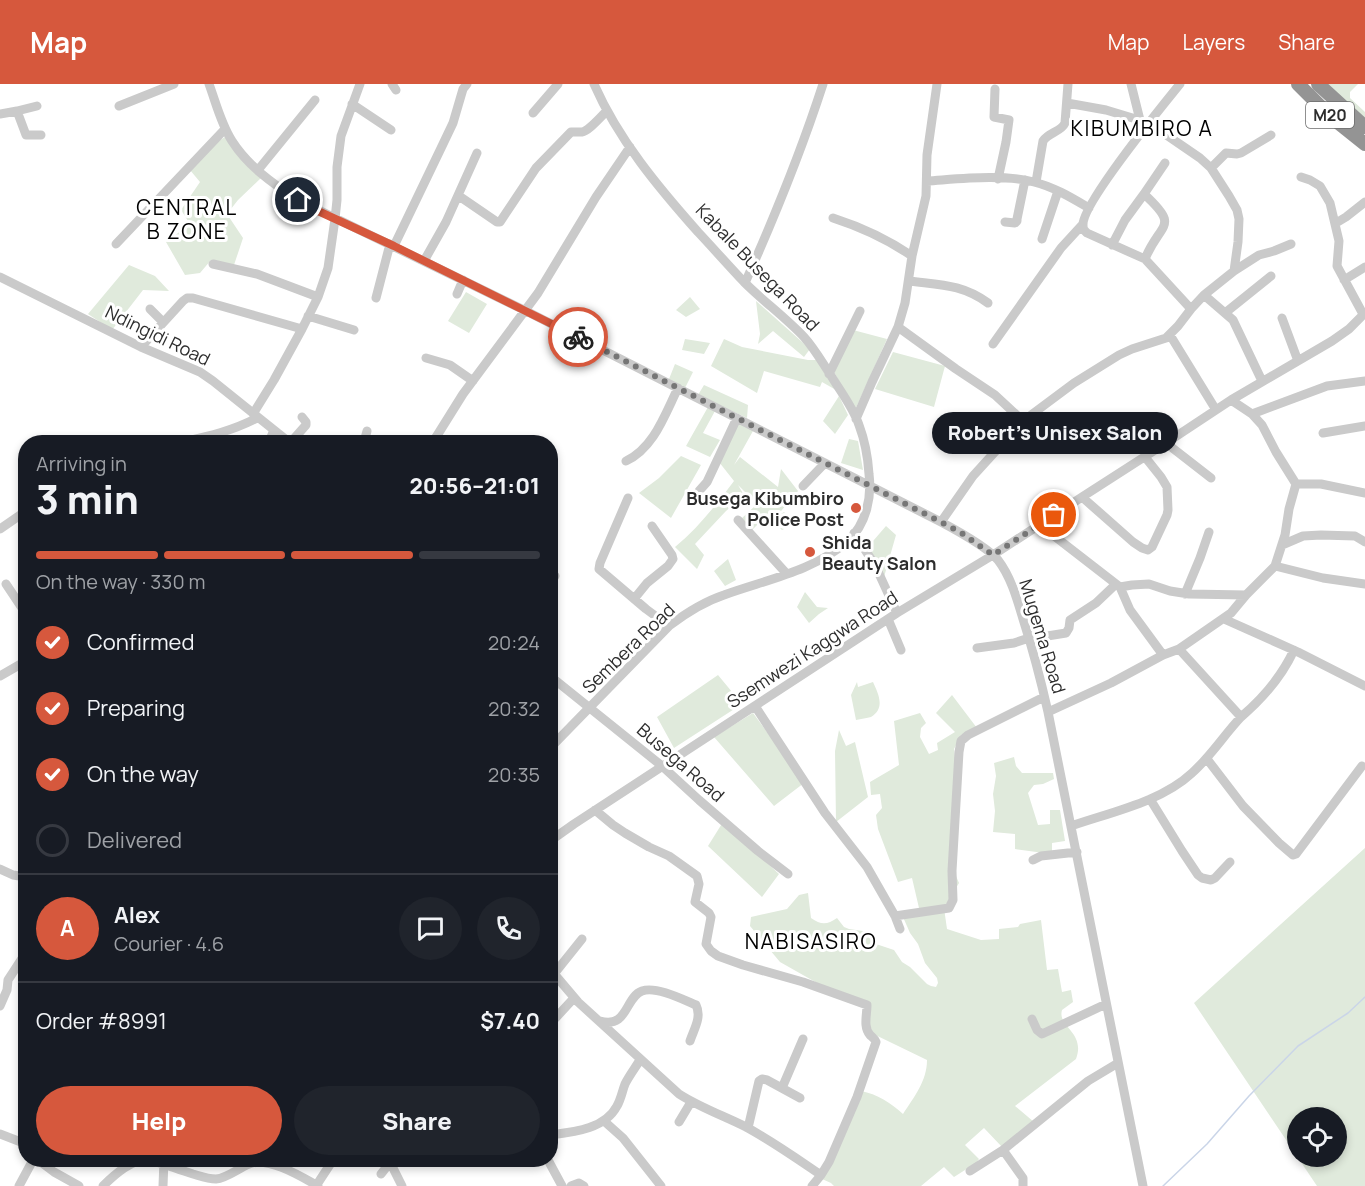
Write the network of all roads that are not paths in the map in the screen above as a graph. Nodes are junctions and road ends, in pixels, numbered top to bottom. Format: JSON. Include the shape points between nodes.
{"nodes":[{"id":1,"x":174,"y":84,"type":"edge"},
{"id":2,"x":209,"y":84,"type":"edge"},
{"id":3,"x":360,"y":84,"type":"edge"},
{"id":4,"x":466,"y":84,"type":"edge"},
{"id":5,"x":558,"y":84,"type":"edge"},
{"id":6,"x":594,"y":84,"type":"edge"},
{"id":7,"x":823,"y":84,"type":"edge"},
{"id":8,"x":937,"y":84,"type":"edge"},
{"id":9,"x":1068,"y":84,"type":"edge"},
{"id":10,"x":1131,"y":84,"type":"edge"},
{"id":11,"x":1180,"y":84,"type":"edge"},
{"id":12,"x":1298,"y":84,"type":"edge"},
{"id":13,"x":1318,"y":84,"type":"edge"},
{"id":14,"x":995,"y":89,"type":"dead end"},
{"id":15,"x":315,"y":100,"type":"dead end"},
{"id":16,"x":1067,"y":103,"type":"junction"},
{"id":17,"x":352,"y":104,"type":"junction"},
{"id":18,"x":37,"y":106,"type":"dead end"},
{"id":19,"x":119,"y":106,"type":"dead end"},
{"id":20,"x":17,"y":111,"type":"junction"},
{"id":21,"x":607,"y":111,"type":"junction"},
{"id":22,"x":533,"y":113,"type":"dead end"},
{"id":23,"x":0,"y":114,"type":"edge"},
{"id":24,"x":1144,"y":121,"type":"junction"},
{"id":25,"x":1365,"y":127,"type":"edge"},
{"id":26,"x":225,"y":129,"type":"junction"},
{"id":27,"x":391,"y":130,"type":"dead end"},
{"id":28,"x":41,"y":135,"type":"dead end"},
{"id":29,"x":1271,"y":135,"type":"dead end"},
{"id":30,"x":1365,"y":144,"type":"edge"},
{"id":31,"x":630,"y":147,"type":"junction"},
{"id":32,"x":477,"y":153,"type":"dead end"},
{"id":33,"x":1165,"y":163,"type":"dead end"},
{"id":34,"x":1211,"y":168,"type":"junction"},
{"id":35,"x":258,"y":170,"type":"junction"},
{"id":36,"x":1301,"y":177,"type":"dead end"},
{"id":37,"x":998,"y":178,"type":"junction"},
{"id":38,"x":1025,"y":180,"type":"junction"},
{"id":39,"x":927,"y":181,"type":"junction"},
{"id":40,"x":1036,"y":182,"type":"junction"},
{"id":41,"x":1058,"y":191,"type":"junction"},
{"id":42,"x":1144,"y":194,"type":"junction"},
{"id":43,"x":459,"y":196,"type":"junction"},
{"id":44,"x":1365,"y":202,"type":"edge"},
{"id":45,"x":1089,"y":208,"type":"junction"},
{"id":46,"x":833,"y":218,"type":"dead end"},
{"id":47,"x":335,"y":219,"type":"junction"},
{"id":48,"x":1005,"y":222,"type":"dead end"},
{"id":49,"x":1083,"y":224,"type":"junction"},
{"id":50,"x":1336,"y":224,"type":"junction"},
{"id":51,"x":1042,"y":239,"type":"dead end"},
{"id":52,"x":116,"y":244,"type":"dead end"},
{"id":53,"x":1291,"y":244,"type":"dead end"},
{"id":54,"x":392,"y":245,"type":"junction"},
{"id":55,"x":1112,"y":245,"type":"junction"},
{"id":56,"x":912,"y":256,"type":"junction"},
{"id":57,"x":1146,"y":260,"type":"junction"},
{"id":58,"x":424,"y":261,"type":"junction"},
{"id":59,"x":213,"y":264,"type":"dead end"},
{"id":60,"x":1365,"y":267,"type":"edge"},
{"id":61,"x":1234,"y":271,"type":"junction"},
{"id":62,"x":1271,"y":276,"type":"dead end"},
{"id":63,"x":4,"y":279,"type":"edge"},
{"id":64,"x":463,"y":280,"type":"junction"},
{"id":65,"x":1344,"y":280,"type":"junction"},
{"id":66,"x":909,"y":281,"type":"junction"},
{"id":67,"x":745,"y":283,"type":"junction"},
{"id":68,"x":0,"y":290,"type":"edge"},
{"id":69,"x":457,"y":294,"type":"dead end"},
{"id":70,"x":1204,"y":295,"type":"junction"},
{"id":71,"x":318,"y":297,"type":"junction"},
{"id":72,"x":376,"y":298,"type":"dead end"},
{"id":73,"x":988,"y":303,"type":"dead end"},
{"id":74,"x":150,"y":309,"type":"dead end"},
{"id":75,"x":1191,"y":309,"type":"junction"},
{"id":76,"x":526,"y":310,"type":"junction"},
{"id":77,"x":860,"y":311,"type":"dead end"},
{"id":78,"x":1226,"y":313,"type":"junction"},
{"id":79,"x":308,"y":316,"type":"junction"},
{"id":80,"x":1282,"y":318,"type":"dead end"},
{"id":81,"x":1363,"y":319,"type":"edge"},
{"id":82,"x":163,"y":322,"type":"junction"},
{"id":83,"x":898,"y":327,"type":"junction"},
{"id":84,"x":302,"y":329,"type":"junction"},
{"id":85,"x":354,"y":330,"type":"dead end"},
{"id":86,"x":1170,"y":335,"type":"junction"},
{"id":87,"x":993,"y":344,"type":"dead end"},
{"id":88,"x":141,"y":347,"type":"junction"},
{"id":89,"x":426,"y":358,"type":"dead end"},
{"id":90,"x":1298,"y":361,"type":"junction"},
{"id":91,"x":829,"y":374,"type":"junction"},
{"id":92,"x":473,"y":381,"type":"junction"},
{"id":93,"x":1262,"y":381,"type":"junction"},
{"id":94,"x":1365,"y":381,"type":"edge"},
{"id":95,"x":678,"y":388,"type":"junction"},
{"id":96,"x":1231,"y":400,"type":"junction"},
{"id":97,"x":1216,"y":410,"type":"junction"},
{"id":98,"x":1252,"y":414,"type":"junction"},
{"id":99,"x":255,"y":416,"type":"junction"},
{"id":100,"x":302,"y":417,"type":"dead end"},
{"id":101,"x":737,"y":418,"type":"junction"},
{"id":102,"x":856,"y":419,"type":"junction"},
{"id":103,"x":1023,"y":422,"type":"junction"},
{"id":104,"x":1365,"y":426,"type":"edge"},
{"id":105,"x":274,"y":430,"type":"junction"},
{"id":106,"x":367,"y":431,"type":"dead end"},
{"id":107,"x":1323,"y":433,"type":"dead end"},
{"id":108,"x":215,"y":435,"type":"edge"},
{"id":109,"x":272,"y":435,"type":"edge"},
{"id":110,"x":281,"y":435,"type":"edge"},
{"id":111,"x":297,"y":435,"type":"edge"},
{"id":112,"x":366,"y":435,"type":"edge"},
{"id":113,"x":438,"y":435,"type":"edge"},
{"id":114,"x":1166,"y":443,"type":"junction"},
{"id":115,"x":1145,"y":457,"type":"junction"},
{"id":116,"x":626,"y":461,"type":"dead end"},
{"id":117,"x":825,"y":463,"type":"junction"},
{"id":118,"x":1211,"y":478,"type":"dead end"},
{"id":119,"x":1296,"y":484,"type":"junction"},
{"id":120,"x":803,"y":486,"type":"dead end"},
{"id":121,"x":870,"y":486,"type":"junction"},
{"id":122,"x":699,"y":491,"type":"dead end"},
{"id":123,"x":1365,"y":493,"type":"edge"},
{"id":124,"x":1082,"y":496,"type":"junction"},
{"id":125,"x":628,"y":498,"type":"dead end"},
{"id":126,"x":18,"y":516,"type":"edge"},
{"id":127,"x":738,"y":520,"type":"dead end"},
{"id":128,"x":941,"y":522,"type":"junction"},
{"id":129,"x":652,"y":525,"type":"dead end"},
{"id":130,"x":1040,"y":525,"type":"junction"},
{"id":131,"x":0,"y":529,"type":"edge"},
{"id":132,"x":1209,"y":532,"type":"dead end"},
{"id":133,"x":854,"y":533,"type":"junction"},
{"id":134,"x":1365,"y":542,"type":"edge"},
{"id":135,"x":1281,"y":545,"type":"junction"},
{"id":136,"x":993,"y":555,"type":"junction"},
{"id":137,"x":1275,"y":566,"type":"junction"},
{"id":138,"x":786,"y":573,"type":"junction"},
{"id":139,"x":6,"y":584,"type":"dead end"},
{"id":140,"x":1365,"y":584,"type":"edge"},
{"id":141,"x":1118,"y":586,"type":"junction"},
{"id":142,"x":1185,"y":594,"type":"junction"},
{"id":143,"x":1246,"y":595,"type":"junction"},
{"id":144,"x":634,"y":599,"type":"junction"},
{"id":145,"x":18,"y":602,"type":"edge"},
{"id":146,"x":897,"y":613,"type":"junction"},
{"id":147,"x":888,"y":619,"type":"junction"},
{"id":148,"x":1224,"y":619,"type":"junction"},
{"id":149,"x":669,"y":626,"type":"junction"},
{"id":150,"x":1029,"y":636,"type":"junction"},
{"id":151,"x":977,"y":648,"type":"dead end"},
{"id":152,"x":1179,"y":649,"type":"junction"},
{"id":153,"x":901,"y":650,"type":"dead end"},
{"id":154,"x":1294,"y":650,"type":"junction"},
{"id":155,"x":1163,"y":655,"type":"junction"},
{"id":156,"x":18,"y":666,"type":"edge"},
{"id":157,"x":0,"y":676,"type":"edge"},
{"id":158,"x":558,"y":682,"type":"edge"},
{"id":159,"x":1365,"y":686,"type":"edge"},
{"id":160,"x":1044,"y":697,"type":"junction"},
{"id":161,"x":755,"y":706,"type":"junction"},
{"id":162,"x":590,"y":707,"type":"junction"},
{"id":163,"x":1048,"y":712,"type":"junction"},
{"id":164,"x":1241,"y":717,"type":"junction"},
{"id":165,"x":558,"y":740,"type":"edge"},
{"id":166,"x":1207,"y":759,"type":"junction"},
{"id":167,"x":662,"y":766,"type":"junction"},
{"id":168,"x":1362,"y":766,"type":"dead end"},
{"id":169,"x":1150,"y":799,"type":"junction"},
{"id":170,"x":596,"y":810,"type":"junction"},
{"id":171,"x":1071,"y":826,"type":"junction"},
{"id":172,"x":558,"y":836,"type":"edge"},
{"id":173,"x":1077,"y":852,"type":"junction"},
{"id":174,"x":1033,"y":860,"type":"dead end"},
{"id":175,"x":1230,"y":862,"type":"dead end"},
{"id":176,"x":0,"y":869,"type":"edge"},
{"id":177,"x":788,"y":874,"type":"dead end"},
{"id":178,"x":18,"y":876,"type":"edge"},
{"id":179,"x":895,"y":916,"type":"junction"},
{"id":180,"x":900,"y":929,"type":"dead end"},
{"id":181,"x":582,"y":939,"type":"dead end"},
{"id":182,"x":18,"y":965,"type":"edge"},
{"id":183,"x":558,"y":965,"type":"edge"},
{"id":184,"x":558,"y":978,"type":"edge"},
{"id":185,"x":574,"y":998,"type":"junction"},
{"id":186,"x":1106,"y":1004,"type":"junction"},
{"id":187,"x":0,"y":1006,"type":"edge"},
{"id":188,"x":558,"y":1015,"type":"edge"},
{"id":189,"x":1032,"y":1019,"type":"dead end"},
{"id":190,"x":597,"y":1020,"type":"junction"},
{"id":191,"x":803,"y":1039,"type":"dead end"},
{"id":192,"x":690,"y":1041,"type":"dead end"},
{"id":193,"x":640,"y":1060,"type":"junction"},
{"id":194,"x":1118,"y":1063,"type":"junction"},
{"id":195,"x":782,"y":1088,"type":"junction"},
{"id":196,"x":800,"y":1098,"type":"dead end"},
{"id":197,"x":691,"y":1102,"type":"junction"},
{"id":198,"x":604,"y":1121,"type":"junction"},
{"id":199,"x":679,"y":1122,"type":"dead end"},
{"id":200,"x":748,"y":1128,"type":"junction"},
{"id":201,"x":0,"y":1134,"type":"edge"},
{"id":202,"x":558,"y":1134,"type":"edge"},
{"id":203,"x":18,"y":1141,"type":"edge"},
{"id":204,"x":1003,"y":1150,"type":"junction"},
{"id":205,"x":29,"y":1167,"type":"edge"},
{"id":206,"x":47,"y":1167,"type":"edge"},
{"id":207,"x":126,"y":1167,"type":"edge"},
{"id":208,"x":164,"y":1167,"type":"edge"},
{"id":209,"x":176,"y":1167,"type":"edge"},
{"id":210,"x":241,"y":1167,"type":"edge"},
{"id":211,"x":278,"y":1167,"type":"edge"},
{"id":212,"x":329,"y":1167,"type":"edge"},
{"id":213,"x":386,"y":1167,"type":"edge"},
{"id":214,"x":394,"y":1167,"type":"edge"},
{"id":215,"x":552,"y":1167,"type":"edge"},
{"id":216,"x":970,"y":1171,"type":"dead end"},
{"id":217,"x":381,"y":1174,"type":"dead end"},
{"id":218,"x":821,"y":1174,"type":"junction"},
{"id":219,"x":19,"y":1186,"type":"edge"},
{"id":220,"x":79,"y":1186,"type":"edge"},
{"id":221,"x":103,"y":1186,"type":"edge"},
{"id":222,"x":163,"y":1186,"type":"edge"},
{"id":223,"x":317,"y":1186,"type":"edge"},
{"id":224,"x":402,"y":1186,"type":"edge"},
{"id":225,"x":562,"y":1186,"type":"edge"},
{"id":226,"x":571,"y":1186,"type":"edge"},
{"id":227,"x":584,"y":1186,"type":"edge"},
{"id":228,"x":661,"y":1186,"type":"edge"},
{"id":229,"x":812,"y":1186,"type":"edge"},
{"id":230,"x":1023,"y":1186,"type":"edge"},
{"id":231,"x":1143,"y":1186,"type":"edge"}],
"edges":[{"from":1,"to":19,"type":"street"},
{"from":2,"to":26,"type":"street","name":"Mugema Road"},
{"from":3,"to":17,"type":"street"},
{"from":4,"to":54,"type":"street","via":[[453,123]]},
{"from":5,"to":22,"type":"street"},
{"from":6,"to":21,"type":"street","name":"Kabale Busega Road"},
{"from":7,"to":67,"type":"street","via":[[784,192]]},
{"from":8,"to":39,"type":"street"},
{"from":9,"to":16,"type":"street"},
{"from":10,"to":24,"type":"street"},
{"from":11,"to":24,"type":"street"},
{"from":12,"to":30,"type":"highway","number":"M20"},
{"from":13,"to":25,"type":"highway","number":"M20"},
{"from":14,"to":37,"type":"street","via":[[994,117],[1009,120]]},
{"from":15,"to":35,"type":"street"},
{"from":16,"to":24,"type":"street"},
{"from":16,"to":40,"type":"street","via":[[1064,126],[1043,141]]},
{"from":17,"to":27,"type":"street"},
{"from":17,"to":47,"type":"street","via":[[339,147]]},
{"from":18,"to":20,"type":"street"},
{"from":20,"to":23,"type":"street"},
{"from":20,"to":28,"type":"street","via":[[26,135]]},
{"from":21,"to":31,"type":"street","name":"Kabale Busega Road"},
{"from":21,"to":43,"type":"street","via":[[584,131],[571,132],[543,161],[500,223]]},
{"from":24,"to":34,"type":"street"},
{"from":24,"to":45,"type":"street"},
{"from":26,"to":35,"type":"street","name":"Mugema Road"},
{"from":26,"to":52,"type":"street"},
{"from":29,"to":34,"type":"street","via":[[1241,153],[1226,153]]},
{"from":31,"to":67,"type":"street","name":"Kabale Busega Road"},
{"from":31,"to":76,"type":"street"},
{"from":32,"to":43,"type":"street"},
{"from":33,"to":42,"type":"street"},
{"from":34,"to":61,"type":"street","via":[[1238,214]]},
{"from":35,"to":47,"type":"street","name":"Mugema Road","via":[[298,200]]},
{"from":36,"to":50,"type":"street","via":[[1323,190]]},
{"from":37,"to":38,"type":"street"},
{"from":37,"to":39,"type":"street"},
{"from":38,"to":40,"type":"street"},
{"from":38,"to":48,"type":"street","via":[[1017,221]]},
{"from":39,"to":56,"type":"street"},
{"from":40,"to":41,"type":"street"},
{"from":41,"to":45,"type":"street"},
{"from":41,"to":51,"type":"street"},
{"from":42,"to":55,"type":"street"},
{"from":42,"to":57,"type":"street","via":[[1166,221]]},
{"from":43,"to":58,"type":"street"},
{"from":44,"to":50,"type":"street"},
{"from":45,"to":49,"type":"street"},
{"from":46,"to":56,"type":"street","via":[[876,234]]},
{"from":47,"to":54,"type":"street","name":"Mugema Road"},
{"from":47,"to":71,"type":"street","via":[[328,268]]},
{"from":49,"to":55,"type":"street","via":[[1087,233]]},
{"from":49,"to":87,"type":"street","via":[[1061,248]]},
{"from":50,"to":65,"type":"street","via":[[1336,263]]},
{"from":53,"to":61,"type":"street","via":[[1259,255]]},
{"from":54,"to":58,"type":"street","name":"Mugema Road"},
{"from":54,"to":72,"type":"street"},
{"from":55,"to":57,"type":"street"},
{"from":56,"to":66,"type":"street"},
{"from":57,"to":75,"type":"street"},
{"from":58,"to":64,"type":"street","name":"Mugema Road"},
{"from":59,"to":71,"type":"street"},
{"from":60,"to":65,"type":"street"},
{"from":61,"to":70,"type":"street"},
{"from":62,"to":78,"type":"street"},
{"from":63,"to":68,"type":"street"},
{"from":63,"to":88,"type":"street","name":"Ndingidi Road"},
{"from":64,"to":69,"type":"street"},
{"from":64,"to":76,"type":"street","name":"Mugema Road"},
{"from":65,"to":81,"type":"street"},
{"from":66,"to":73,"type":"street","via":[[964,290]]},
{"from":66,"to":83,"type":"street"},
{"from":67,"to":91,"type":"street","name":"Kabale Busega Road","via":[[805,339]]},
{"from":70,"to":75,"type":"street"},
{"from":70,"to":78,"type":"street"},
{"from":71,"to":79,"type":"street"},
{"from":74,"to":82,"type":"street"},
{"from":75,"to":86,"type":"street"},
{"from":76,"to":92,"type":"street"},
{"from":76,"to":95,"type":"street","name":"Mugema Road"},
{"from":77,"to":91,"type":"street"},
{"from":78,"to":93,"type":"street","via":[[1237,326]]},
{"from":79,"to":84,"type":"street"},
{"from":79,"to":85,"type":"street"},
{"from":80,"to":90,"type":"street"},
{"from":81,"to":90,"type":"street","name":"Ssemwezi Kaggwa Road"},
{"from":82,"to":84,"type":"street","via":[[186,298],[193,298]]},
{"from":82,"to":88,"type":"street"},
{"from":83,"to":102,"type":"street"},
{"from":83,"to":103,"type":"street","via":[[991,392]]},
{"from":84,"to":99,"type":"street"},
{"from":86,"to":97,"type":"street"},
{"from":86,"to":103,"type":"street","via":[[1119,355]]},
{"from":88,"to":99,"type":"street","name":"Ndingidi Road","via":[[200,372]]},
{"from":89,"to":92,"type":"street","via":[[450,365]]},
{"from":90,"to":93,"type":"street","name":"Ssemwezi Kaggwa Road"},
{"from":91,"to":102,"type":"street","name":"Kabale Busega Road"},
{"from":92,"to":113,"type":"street"},
{"from":93,"to":96,"type":"street","name":"Ssemwezi Kaggwa Road"},
{"from":94,"to":98,"type":"street","via":[[1327,386]]},
{"from":95,"to":101,"type":"street","name":"Mugema Road"},
{"from":95,"to":116,"type":"street","via":[[652,438]]},
{"from":96,"to":97,"type":"street","name":"Ssemwezi Kaggwa Road"},
{"from":96,"to":98,"type":"street"},
{"from":97,"to":114,"type":"street","name":"Ssemwezi Kaggwa Road"},
{"from":98,"to":119,"type":"street"},
{"from":99,"to":105,"type":"street","name":"Ndingidi Road"},
{"from":99,"to":108,"type":"street"},
{"from":100,"to":111,"type":"street","via":[[306,425]]},
{"from":101,"to":117,"type":"street","name":"Mugema Road"},
{"from":101,"to":122,"type":"street"},
{"from":102,"to":121,"type":"street","name":"Kabale Busega Road","via":[[866,450]]},
{"from":103,"to":128,"type":"street","via":[[973,476]]},
{"from":104,"to":107,"type":"street"},
{"from":105,"to":109,"type":"street"},
{"from":105,"to":110,"type":"street","name":"Ndingidi Road"},
{"from":106,"to":112,"type":"street"},
{"from":114,"to":115,"type":"street","name":"Ssemwezi Kaggwa Road"},
{"from":114,"to":118,"type":"street"},
{"from":115,"to":124,"type":"street","name":"Ssemwezi Kaggwa Road"},
{"from":115,"to":124,"type":"street","via":[[1165,482],[1167,495],[1167,515],[1152,548],[1133,542]]},
{"from":117,"to":120,"type":"street"},
{"from":117,"to":121,"type":"street","name":"Mugema Road"},
{"from":119,"to":123,"type":"street","via":[[1321,484]]},
{"from":119,"to":135,"type":"street"},
{"from":121,"to":128,"type":"street","name":"Mugema Road"},
{"from":121,"to":133,"type":"street","name":"Sembera Road","via":[[867,509]]},
{"from":124,"to":130,"type":"street","name":"Ssemwezi Kaggwa Road"},
{"from":125,"to":144,"type":"street","via":[[599,569]]},
{"from":126,"to":131,"type":"street"},
{"from":127,"to":138,"type":"street"},
{"from":128,"to":136,"type":"street","name":"Mugema Road"},
{"from":129,"to":144,"type":"street","via":[[672,561]]},
{"from":130,"to":136,"type":"street","name":"Ssemwezi Kaggwa Road"},
{"from":130,"to":141,"type":"street"},
{"from":132,"to":142,"type":"street"},
{"from":133,"to":138,"type":"street","name":"Sembera Road","via":[[819,560]]},
{"from":133,"to":146,"type":"street","via":[[879,573]]},
{"from":134,"to":135,"type":"street","via":[[1355,536],[1321,535],[1303,536]]},
{"from":135,"to":137,"type":"street"},
{"from":136,"to":146,"type":"street","name":"Ssemwezi Kaggwa Road"},
{"from":136,"to":150,"type":"street","name":"Mugema Road","via":[[1011,583]]},
{"from":137,"to":140,"type":"street","via":[[1323,579]]},
{"from":137,"to":143,"type":"street"},
{"from":138,"to":149,"type":"street","name":"Sembera Road","via":[[706,602]]},
{"from":139,"to":145,"type":"street"},
{"from":141,"to":142,"type":"street","via":[[1149,584]]},
{"from":141,"to":150,"type":"street","via":[[1070,620],[1065,633]]},
{"from":141,"to":155,"type":"street","via":[[1130,610]]},
{"from":142,"to":143,"type":"street"},
{"from":143,"to":148,"type":"street"},
{"from":144,"to":149,"type":"street"},
{"from":146,"to":147,"type":"street","name":"Ssemwezi Kaggwa Road"},
{"from":147,"to":153,"type":"street"},
{"from":147,"to":161,"type":"street","name":"Ssemwezi Kaggwa Road"},
{"from":148,"to":152,"type":"street"},
{"from":148,"to":154,"type":"street"},
{"from":149,"to":162,"type":"street","name":"Sembera Road"},
{"from":150,"to":151,"type":"street","via":[[1014,643]]},
{"from":150,"to":160,"type":"street","name":"Mugema Road"},
{"from":152,"to":155,"type":"street"},
{"from":152,"to":164,"type":"street"},
{"from":154,"to":159,"type":"street"},
{"from":154,"to":164,"type":"street","via":[[1287,665]]},
{"from":155,"to":163,"type":"street"},
{"from":156,"to":157,"type":"street"},
{"from":158,"to":162,"type":"street","name":"Busega Road"},
{"from":160,"to":163,"type":"street","name":"Mugema Road"},
{"from":160,"to":179,"type":"street","via":[[961,741],[953,903],[949,908]]},
{"from":161,"to":167,"type":"street","name":"Ssemwezi Kaggwa Road"},
{"from":161,"to":179,"type":"street","via":[[825,813],[867,867]]},
{"from":162,"to":165,"type":"street","name":"Sembera Road"},
{"from":162,"to":167,"type":"street","name":"Busega Road"},
{"from":163,"to":171,"type":"street","name":"Mugema Road"},
{"from":164,"to":166,"type":"street"},
{"from":166,"to":168,"type":"street","via":[[1243,806],[1293,855]]},
{"from":166,"to":169,"type":"street","via":[[1171,789]]},
{"from":167,"to":170,"type":"street","name":"Ssemwezi Kaggwa Road"},
{"from":167,"to":177,"type":"street","name":"Busega Road"},
{"from":169,"to":171,"type":"street"},
{"from":169,"to":175,"type":"street","via":[[1202,879],[1215,878]]},
{"from":170,"to":172,"type":"street","name":"Ssemwezi Kaggwa Road"},
{"from":170,"to":218,"type":"street","via":[[613,825],[697,876],[695,902],[710,913],[706,944],[711,951],[867,1005],[866,1028],[876,1042],[857,1097]]},
{"from":171,"to":173,"type":"street","name":"Mugema Road"},
{"from":173,"to":174,"type":"street"},
{"from":173,"to":186,"type":"street","name":"Mugema Road"},
{"from":176,"to":178,"type":"street"},
{"from":179,"to":180,"type":"street"},
{"from":181,"to":183,"type":"street"},
{"from":182,"to":187,"type":"street","via":[[8,980]]},
{"from":184,"to":185,"type":"street"},
{"from":185,"to":188,"type":"street"},
{"from":185,"to":190,"type":"street"},
{"from":186,"to":189,"type":"street","via":[[1042,1034]]},
{"from":186,"to":194,"type":"street","name":"Mugema Road"},
{"from":190,"to":192,"type":"street","via":[[613,1022],[637,994],[655,990],[696,1005],[698,1019]]},
{"from":190,"to":193,"type":"street"},
{"from":191,"to":195,"type":"street"},
{"from":193,"to":197,"type":"street"},
{"from":193,"to":198,"type":"street","via":[[616,1109]]},
{"from":194,"to":204,"type":"street"},
{"from":194,"to":231,"type":"street","name":"Mugema Road"},
{"from":195,"to":196,"type":"street"},
{"from":195,"to":200,"type":"street","via":[[767,1080],[759,1081]]},
{"from":197,"to":199,"type":"street"},
{"from":197,"to":200,"type":"street"},
{"from":198,"to":202,"type":"street"},
{"from":198,"to":228,"type":"street"},
{"from":200,"to":218,"type":"street"},
{"from":201,"to":203,"type":"street"},
{"from":204,"to":216,"type":"street"},
{"from":204,"to":230,"type":"street","via":[[1023,1178]]},
{"from":205,"to":219,"type":"street"},
{"from":206,"to":220,"type":"street"},
{"from":207,"to":221,"type":"street"},
{"from":208,"to":222,"type":"street"},
{"from":209,"to":210,"type":"street","via":[[214,1179]]},
{"from":211,"to":223,"type":"street"},
{"from":212,"to":223,"type":"street"},
{"from":213,"to":217,"type":"street"},
{"from":214,"to":224,"type":"street"},
{"from":215,"to":225,"type":"street"},
{"from":218,"to":229,"type":"street"},
{"from":226,"to":227,"type":"street"}]}
